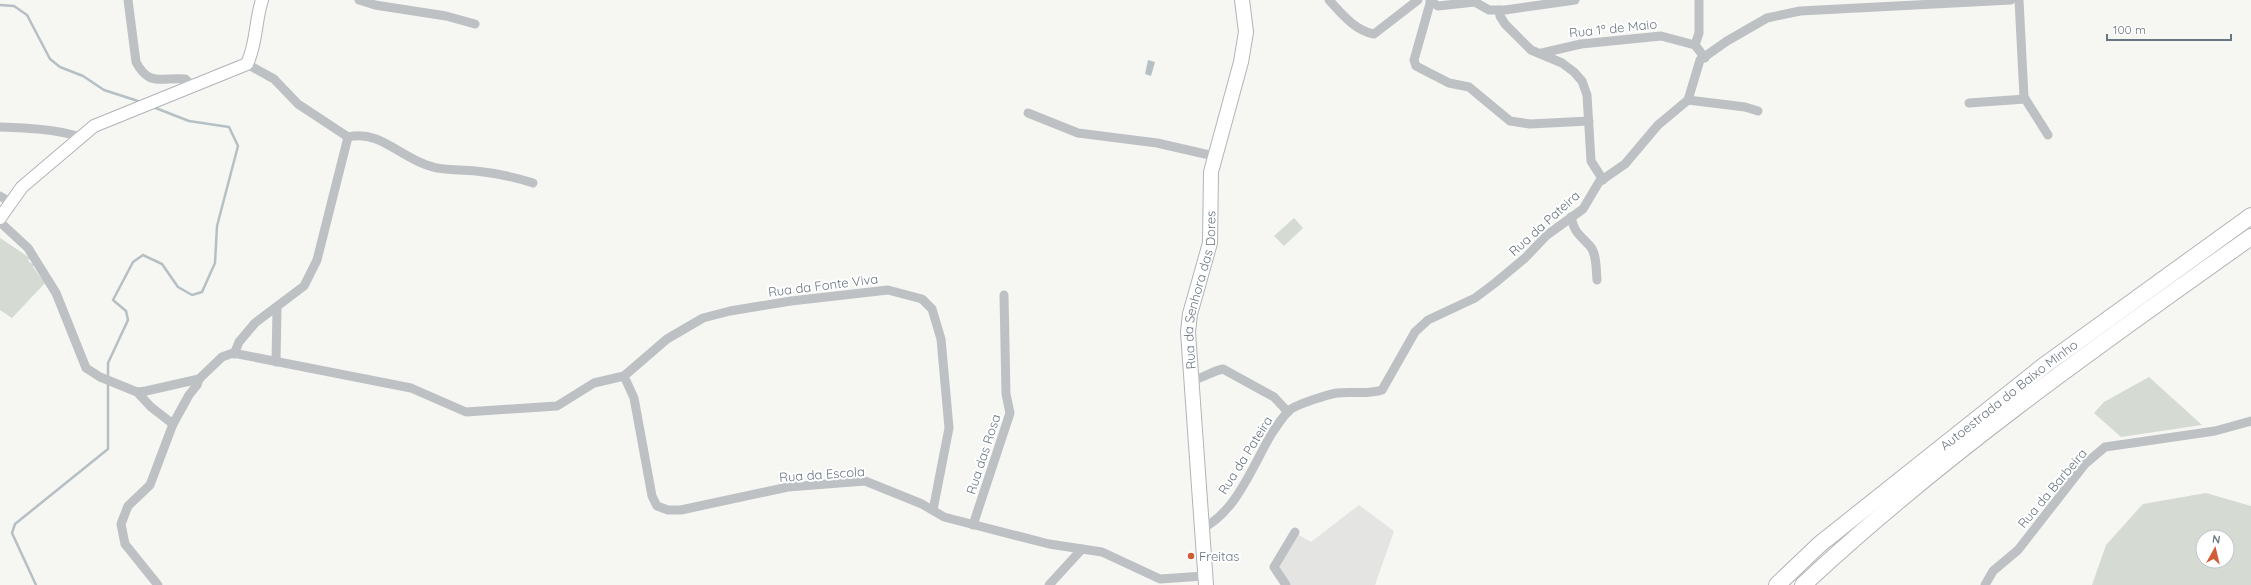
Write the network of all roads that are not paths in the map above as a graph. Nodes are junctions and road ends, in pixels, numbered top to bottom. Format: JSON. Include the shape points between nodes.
{"nodes":[{"id":1,"x":128,"y":0,"type":"edge"},
{"id":2,"x":262,"y":0,"type":"edge"},
{"id":3,"x":359,"y":0,"type":"edge"},
{"id":4,"x":1242,"y":0,"type":"edge"},
{"id":5,"x":1329,"y":0,"type":"edge"},
{"id":6,"x":1418,"y":0,"type":"edge"},
{"id":7,"x":1575,"y":0,"type":"edge"},
{"id":8,"x":1699,"y":0,"type":"edge"},
{"id":9,"x":1887,"y":0,"type":"edge"},
{"id":10,"x":2010,"y":0,"type":"edge"},
{"id":11,"x":2019,"y":0,"type":"edge"},
{"id":12,"x":1430,"y":1,"type":"edge"},
{"id":13,"x":1909,"y":6,"type":"junction"},
{"id":14,"x":1499,"y":10,"type":"junction"},
{"id":15,"x":475,"y":24,"type":"dead end"},
{"id":16,"x":1695,"y":45,"type":"junction"},
{"id":17,"x":1542,"y":53,"type":"junction"},
{"id":18,"x":1704,"y":58,"type":"junction"},
{"id":19,"x":247,"y":64,"type":"junction"},
{"id":20,"x":193,"y":86,"type":"junction"},
{"id":21,"x":2025,"y":99,"type":"junction"},
{"id":22,"x":1688,"y":100,"type":"junction"},
{"id":23,"x":1969,"y":103,"type":"dead end"},
{"id":24,"x":1758,"y":111,"type":"dead end"},
{"id":25,"x":1028,"y":113,"type":"dead end"},
{"id":26,"x":1589,"y":121,"type":"junction"},
{"id":27,"x":0,"y":127,"type":"edge"},
{"id":28,"x":2048,"y":135,"type":"dead end"},
{"id":29,"x":348,"y":136,"type":"junction"},
{"id":30,"x":81,"y":137,"type":"junction"},
{"id":31,"x":1214,"y":156,"type":"junction"},
{"id":32,"x":1603,"y":180,"type":"junction"},
{"id":33,"x":533,"y":183,"type":"dead end"},
{"id":34,"x":5,"y":199,"type":"edge"},
{"id":35,"x":2251,"y":216,"type":"edge"},
{"id":36,"x":1571,"y":217,"type":"junction"},
{"id":37,"x":0,"y":218,"type":"edge"},
{"id":38,"x":0,"y":222,"type":"edge"},
{"id":39,"x":2251,"y":237,"type":"edge"},
{"id":40,"x":1597,"y":280,"type":"dead end"},
{"id":41,"x":1004,"y":295,"type":"dead end"},
{"id":42,"x":277,"y":308,"type":"junction"},
{"id":43,"x":234,"y":354,"type":"junction"},
{"id":44,"x":276,"y":362,"type":"junction"},
{"id":45,"x":624,"y":376,"type":"junction"},
{"id":46,"x":198,"y":379,"type":"junction"},
{"id":47,"x":1191,"y":380,"type":"junction"},
{"id":48,"x":137,"y":392,"type":"junction"},
{"id":49,"x":1288,"y":412,"type":"junction"},
{"id":50,"x":2251,"y":421,"type":"edge"},
{"id":51,"x":173,"y":424,"type":"junction"},
{"id":52,"x":933,"y":510,"type":"junction"},
{"id":53,"x":973,"y":525,"type":"junction"},
{"id":54,"x":1201,"y":529,"type":"junction"},
{"id":55,"x":1295,"y":532,"type":"dead end"},
{"id":56,"x":1082,"y":549,"type":"junction"},
{"id":57,"x":1205,"y":580,"type":"edge"},
{"id":58,"x":158,"y":585,"type":"edge"},
{"id":59,"x":1050,"y":585,"type":"edge"},
{"id":60,"x":1286,"y":585,"type":"edge"},
{"id":61,"x":1777,"y":585,"type":"edge"},
{"id":62,"x":1803,"y":585,"type":"edge"},
{"id":63,"x":1985,"y":585,"type":"edge"}],
"edges":[{"from":1,"to":20,"type":"street","via":[[136,62],[146,78],[185,79]]},
{"from":2,"to":19,"type":"street","via":[[258,12],[254,50]]},
{"from":3,"to":15,"type":"street"},
{"from":4,"to":31,"type":"main road","name":"Rua da Senhora das Dores","via":[[1246,32],[1241,62]]},
{"from":5,"to":6,"type":"street","via":[[1352,24],[1374,34]]},
{"from":7,"to":14,"type":"street"},
{"from":8,"to":16,"type":"street"},
{"from":9,"to":13,"type":"street"},
{"from":10,"to":13,"type":"street"},
{"from":11,"to":21,"type":"street"},
{"from":12,"to":14,"type":"street","via":[[1438,6],[1475,2],[1489,10]]},
{"from":12,"to":26,"type":"street","via":[[1414,60],[1416,66],[1449,83],[1469,87],[1510,121],[1530,124]]},
{"from":13,"to":18,"type":"street","via":[[1800,11],[1767,18],[1727,41]]},
{"from":14,"to":17,"type":"street","via":[[1505,24],[1531,50]]},
{"from":16,"to":17,"type":"street","name":"Rua 1º de Maio","via":[[1673,38],[1651,36],[1570,46]]},
{"from":16,"to":18,"type":"street"},
{"from":17,"to":26,"type":"street","via":[[1562,63],[1582,81],[1587,95]]},
{"from":18,"to":22,"type":"street","via":[[1700,60]]},
{"from":19,"to":20,"type":"street"},
{"from":19,"to":29,"type":"street","via":[[274,79],[298,104]]},
{"from":20,"to":30,"type":"street","via":[[94,126]]},
{"from":21,"to":23,"type":"street"},
{"from":21,"to":28,"type":"street"},
{"from":22,"to":24,"type":"street","via":[[1746,107]]},
{"from":22,"to":32,"type":"street","name":"Rua da Pateira","via":[[1658,125],[1625,164]]},
{"from":25,"to":31,"type":"street","via":[[1078,133],[1157,143]]},
{"from":26,"to":32,"type":"street","via":[[1591,161]]},
{"from":27,"to":30,"type":"street","via":[[39,128]]},
{"from":29,"to":33,"type":"street","via":[[372,136],[432,167],[512,176]]},
{"from":29,"to":42,"type":"street","via":[[318,260],[304,286]]},
{"from":30,"to":34,"type":"street"},
{"from":31,"to":47,"type":"main road","name":"Rua da Senhora das Dores","via":[[1209,185],[1210,242],[1190,314],[1188,332]]},
{"from":32,"to":36,"type":"street","name":"Rua da Pateira","via":[[1583,209]]},
{"from":34,"to":37,"type":"street"},
{"from":35,"to":61,"type":"highway","name":"Autoestrada do Baixo Minho","via":[[2045,365],[1820,544]]},
{"from":36,"to":40,"type":"street","via":[[1574,230],[1591,246],[1595,257]]},
{"from":36,"to":49,"type":"street","name":"Rua da Pateira","via":[[1547,234],[1525,258],[1475,298],[1428,320],[1414,332],[1382,390],[1371,394],[1337,393]]},
{"from":38,"to":48,"type":"street","via":[[28,248],[56,293],[86,368],[100,377]]},
{"from":39,"to":62,"type":"highway","name":"Autoestrada do Baixo Minho","via":[[2083,356],[1919,484]]},
{"from":41,"to":53,"type":"street","name":"Rua das Rosa","via":[[1006,394],[1010,413]]},
{"from":42,"to":43,"type":"street","via":[[255,323],[239,342]]},
{"from":42,"to":44,"type":"street"},
{"from":43,"to":44,"type":"street"},
{"from":43,"to":46,"type":"street","via":[[222,357]]},
{"from":44,"to":45,"type":"street","via":[[411,388],[466,412],[557,406],[594,383]]},
{"from":45,"to":52,"type":"street","name":"Rua da Escola","via":[[634,398],[652,496],[657,506],[668,510],[681,510],[788,487],[865,482],[890,490]]},
{"from":45,"to":52,"type":"street","name":"Rua da Fonte Viva","via":[[668,339],[703,318],[730,311],[888,290],[922,299],[932,308],[941,339],[948,422]]},
{"from":46,"to":48,"type":"street"},
{"from":46,"to":51,"type":"street","via":[[197,385]]},
{"from":47,"to":49,"type":"street","via":[[1223,369],[1274,397]]},
{"from":47,"to":54,"type":"main road","name":"Rua da Senhora das Dores"},
{"from":48,"to":51,"type":"street","via":[[147,404]]},
{"from":49,"to":54,"type":"street","name":"Rua da Pateira","via":[[1273,432],[1225,512],[1213,523]]},
{"from":50,"to":63,"type":"street","name":"Rua da Barbeira","via":[[2215,431],[2105,448],[2085,464],[2018,550],[1992,571]]},
{"from":51,"to":58,"type":"street","via":[[150,485],[128,506],[121,524],[125,544]]},
{"from":52,"to":53,"type":"street","name":"Rua da Escola","via":[[944,517]]},
{"from":53,"to":56,"type":"street","name":"Rua da Escola","via":[[1049,544]]},
{"from":54,"to":57,"type":"main road","name":"Rua da Senhora das Dores"},
{"from":55,"to":60,"type":"street","via":[[1274,567]]},
{"from":56,"to":57,"type":"street","name":"Rua da Escola","via":[[1102,552],[1160,579]]},
{"from":56,"to":59,"type":"street"}]}
